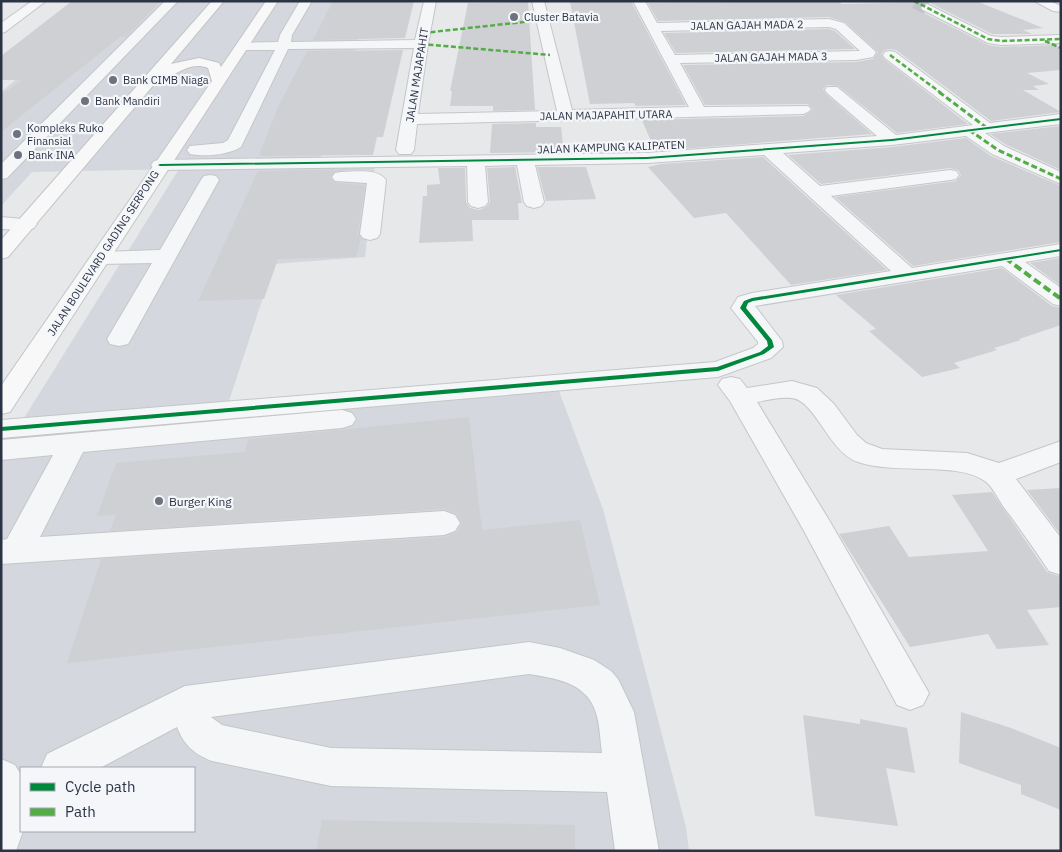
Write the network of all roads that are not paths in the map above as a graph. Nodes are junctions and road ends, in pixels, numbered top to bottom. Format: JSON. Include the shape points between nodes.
{"nodes":[{"id":1,"x":40,"y":1,"type":"edge"},
{"id":2,"x":172,"y":1,"type":"edge"},
{"id":3,"x":218,"y":1,"type":"edge"},
{"id":4,"x":272,"y":1,"type":"edge"},
{"id":5,"x":306,"y":1,"type":"edge"},
{"id":6,"x":430,"y":1,"type":"edge"},
{"id":7,"x":538,"y":1,"type":"edge"},
{"id":8,"x":639,"y":1,"type":"edge"},
{"id":9,"x":1040,"y":1,"type":"edge"},
{"id":10,"x":927,"y":8,"type":"tunnel mouth"},
{"id":11,"x":1057,"y":9,"type":"dead end"},
{"id":12,"x":653,"y":27,"type":"junction"},
{"id":13,"x":1,"y":29,"type":"edge"},
{"id":14,"x":422,"y":39,"type":"junction"},
{"id":15,"x":284,"y":40,"type":"junction"},
{"id":16,"x":1044,"y":40,"type":"junction"},
{"id":17,"x":1061,"y":40,"type":"edge"},
{"id":18,"x":247,"y":41,"type":"junction"},
{"id":19,"x":1061,"y":48,"type":"edge"},
{"id":20,"x":869,"y":52,"type":"joint"},
{"id":21,"x":890,"y":55,"type":"dead end"},
{"id":22,"x":670,"y":59,"type":"junction"},
{"id":23,"x":219,"y":81,"type":"junction"},
{"id":24,"x":148,"y":82,"type":"junction"},
{"id":25,"x":832,"y":90,"type":"dead end"},
{"id":26,"x":803,"y":109,"type":"dead end"},
{"id":27,"x":700,"y":113,"type":"junction"},
{"id":28,"x":566,"y":116,"type":"junction"},
{"id":29,"x":410,"y":119,"type":"junction"},
{"id":30,"x":1061,"y":119,"type":"edge"},
{"id":31,"x":987,"y":128,"type":"junction"},
{"id":32,"x":969,"y":130,"type":"junction"},
{"id":33,"x":892,"y":140,"type":"junction"},
{"id":34,"x":768,"y":149,"type":"junction"},
{"id":35,"x":405,"y":150,"type":"dead end"},
{"id":36,"x":165,"y":158,"type":"junction"},
{"id":37,"x":525,"y":160,"type":"junction"},
{"id":38,"x":476,"y":161,"type":"junction"},
{"id":39,"x":322,"y":163,"type":"junction"},
{"id":40,"x":1,"y":174,"type":"edge"},
{"id":41,"x":950,"y":175,"type":"dead end"},
{"id":42,"x":1061,"y":179,"type":"edge"},
{"id":43,"x":210,"y":180,"type":"dead end"},
{"id":44,"x":816,"y":192,"type":"junction"},
{"id":45,"x":478,"y":202,"type":"dead end"},
{"id":46,"x":534,"y":202,"type":"dead end"},
{"id":47,"x":1,"y":223,"type":"edge"},
{"id":48,"x":27,"y":224,"type":"junction"},
{"id":49,"x":370,"y":234,"type":"dead end"},
{"id":50,"x":3,"y":249,"type":"edge"},
{"id":51,"x":170,"y":249,"type":"junction"},
{"id":52,"x":106,"y":250,"type":"junction"},
{"id":53,"x":1061,"y":250,"type":"edge"},
{"id":54,"x":1005,"y":258,"type":"junction"},
{"id":55,"x":908,"y":275,"type":"junction"},
{"id":56,"x":1061,"y":299,"type":"edge"},
{"id":57,"x":119,"y":339,"type":"dead end"},
{"id":58,"x":718,"y":369,"type":"junction"},
{"id":59,"x":741,"y":397,"type":"junction"},
{"id":60,"x":1,"y":406,"type":"edge"},
{"id":61,"x":473,"y":406,"type":"dead end"},
{"id":62,"x":1,"y":429,"type":"edge"},
{"id":63,"x":73,"y":444,"type":"junction"},
{"id":64,"x":1,"y":450,"type":"edge"},
{"id":65,"x":1061,"y":451,"type":"edge"},
{"id":66,"x":997,"y":475,"type":"junction"},
{"id":67,"x":444,"y":523,"type":"dead end"},
{"id":68,"x":9,"y":552,"type":"edge"},
{"id":69,"x":1061,"y":562,"type":"edge"},
{"id":70,"x":910,"y":693,"type":"dead end"},
{"id":71,"x":185,"y":702,"type":"junction"},
{"id":72,"x":63,"y":767,"type":"edge"},
{"id":73,"x":624,"y":773,"type":"junction"},
{"id":74,"x":8,"y":790,"type":"edge"},
{"id":75,"x":1,"y":836,"type":"edge"},
{"id":76,"x":637,"y":851,"type":"edge"}],
"edges":[{"from":1,"to":13,"type":"street"},
{"from":2,"to":40,"type":"street"},
{"from":3,"to":24,"type":"main road"},
{"from":4,"to":18,"type":"main road","name":"JALAN BOULEVARD GADING SERPONG"},
{"from":5,"to":15,"type":"street"},
{"from":6,"to":14,"type":"street","name":"JALAN MAJAPAHIT"},
{"from":7,"to":28,"type":"street"},
{"from":8,"to":12,"type":"street"},
{"from":9,"to":11,"type":"street"},
{"from":10,"to":16,"type":"street","via":[[988,39]]},
{"from":12,"to":20,"type":"street","name":"JALAN GAJAH MADA 2","via":[[829,23],[840,26]]},
{"from":12,"to":22,"type":"street"},
{"from":14,"to":15,"type":"street"},
{"from":14,"to":29,"type":"street","name":"JALAN MAJAPAHIT"},
{"from":15,"to":18,"type":"street"},
{"from":15,"to":36,"type":"street","via":[[236,143],[218,150]]},
{"from":16,"to":17,"type":"street"},
{"from":16,"to":19,"type":"street"},
{"from":18,"to":23,"type":"main road","name":"JALAN BOULEVARD GADING SERPONG"},
{"from":20,"to":22,"type":"street","name":"JALAN GAJAH MADA 3","via":[[856,56]]},
{"from":21,"to":31,"type":"street"},
{"from":22,"to":27,"type":"street"},
{"from":23,"to":24,"type":"main road","via":[[214,66],[198,62],[177,67]]},
{"from":23,"to":36,"type":"main road","name":"JALAN BOULEVARD GADING SERPONG"},
{"from":24,"to":48,"type":"main road"},
{"from":25,"to":33,"type":"street"},
{"from":26,"to":27,"type":"street","name":"JALAN MAJAPAHIT UTARA"},
{"from":27,"to":28,"type":"street","name":"JALAN MAJAPAHIT UTARA"},
{"from":28,"to":29,"type":"street","name":"JALAN MAJAPAHIT UTARA"},
{"from":29,"to":35,"type":"street","name":"JALAN MAJAPAHIT"},
{"from":30,"to":31,"type":"street","name":"JALAN KAMPUNG KALIPATEN"},
{"from":31,"to":32,"type":"street","name":"JALAN KAMPUNG KALIPATEN"},
{"from":32,"to":33,"type":"street","name":"JALAN KAMPUNG KALIPATEN"},
{"from":32,"to":42,"type":"street","via":[[998,150]]},
{"from":33,"to":34,"type":"street","name":"JALAN KAMPUNG KALIPATEN"},
{"from":34,"to":37,"type":"street","name":"JALAN KAMPUNG KALIPATEN","via":[[648,158]]},
{"from":34,"to":44,"type":"street"},
{"from":36,"to":39,"type":"street","name":"JALAN KAMPUNG KALIPATEN"},
{"from":36,"to":52,"type":"main road","name":"JALAN BOULEVARD GADING SERPONG"},
{"from":37,"to":38,"type":"street","name":"JALAN KAMPUNG KALIPATEN"},
{"from":37,"to":46,"type":"street"},
{"from":38,"to":39,"type":"street","name":"JALAN KAMPUNG KALIPATEN"},
{"from":38,"to":45,"type":"street"},
{"from":39,"to":49,"type":"street","via":[[321,176],[376,179]]},
{"from":41,"to":44,"type":"street"},
{"from":43,"to":51,"type":"street"},
{"from":44,"to":55,"type":"street"},
{"from":47,"to":48,"type":"street"},
{"from":48,"to":50,"type":"main road"},
{"from":51,"to":52,"type":"street"},
{"from":51,"to":57,"type":"street"},
{"from":52,"to":60,"type":"main road","name":"JALAN BOULEVARD GADING SERPONG"},
{"from":53,"to":54,"type":"street"},
{"from":54,"to":55,"type":"street"},
{"from":54,"to":56,"type":"street"},
{"from":55,"to":58,"type":"street","via":[[746,302],[743,308],[770,346],[762,353]]},
{"from":58,"to":59,"type":"street"},
{"from":58,"to":62,"type":"street"},
{"from":59,"to":66,"type":"street","via":[[801,390],[816,401],[848,443],[864,454],[881,459],[971,464]]},
{"from":59,"to":70,"type":"street"},
{"from":61,"to":63,"type":"street"},
{"from":63,"to":64,"type":"street"},
{"from":63,"to":68,"type":"street"},
{"from":65,"to":66,"type":"street"},
{"from":66,"to":69,"type":"street"},
{"from":67,"to":68,"type":"street"},
{"from":71,"to":72,"type":"street"},
{"from":71,"to":73,"type":"street","via":[[198,729],[212,742],[331,767]]},
{"from":71,"to":73,"type":"street","via":[[529,658],[559,662],[584,673],[605,691],[616,712]]},
{"from":73,"to":76,"type":"street"},
{"from":74,"to":75,"type":"street"}]}
